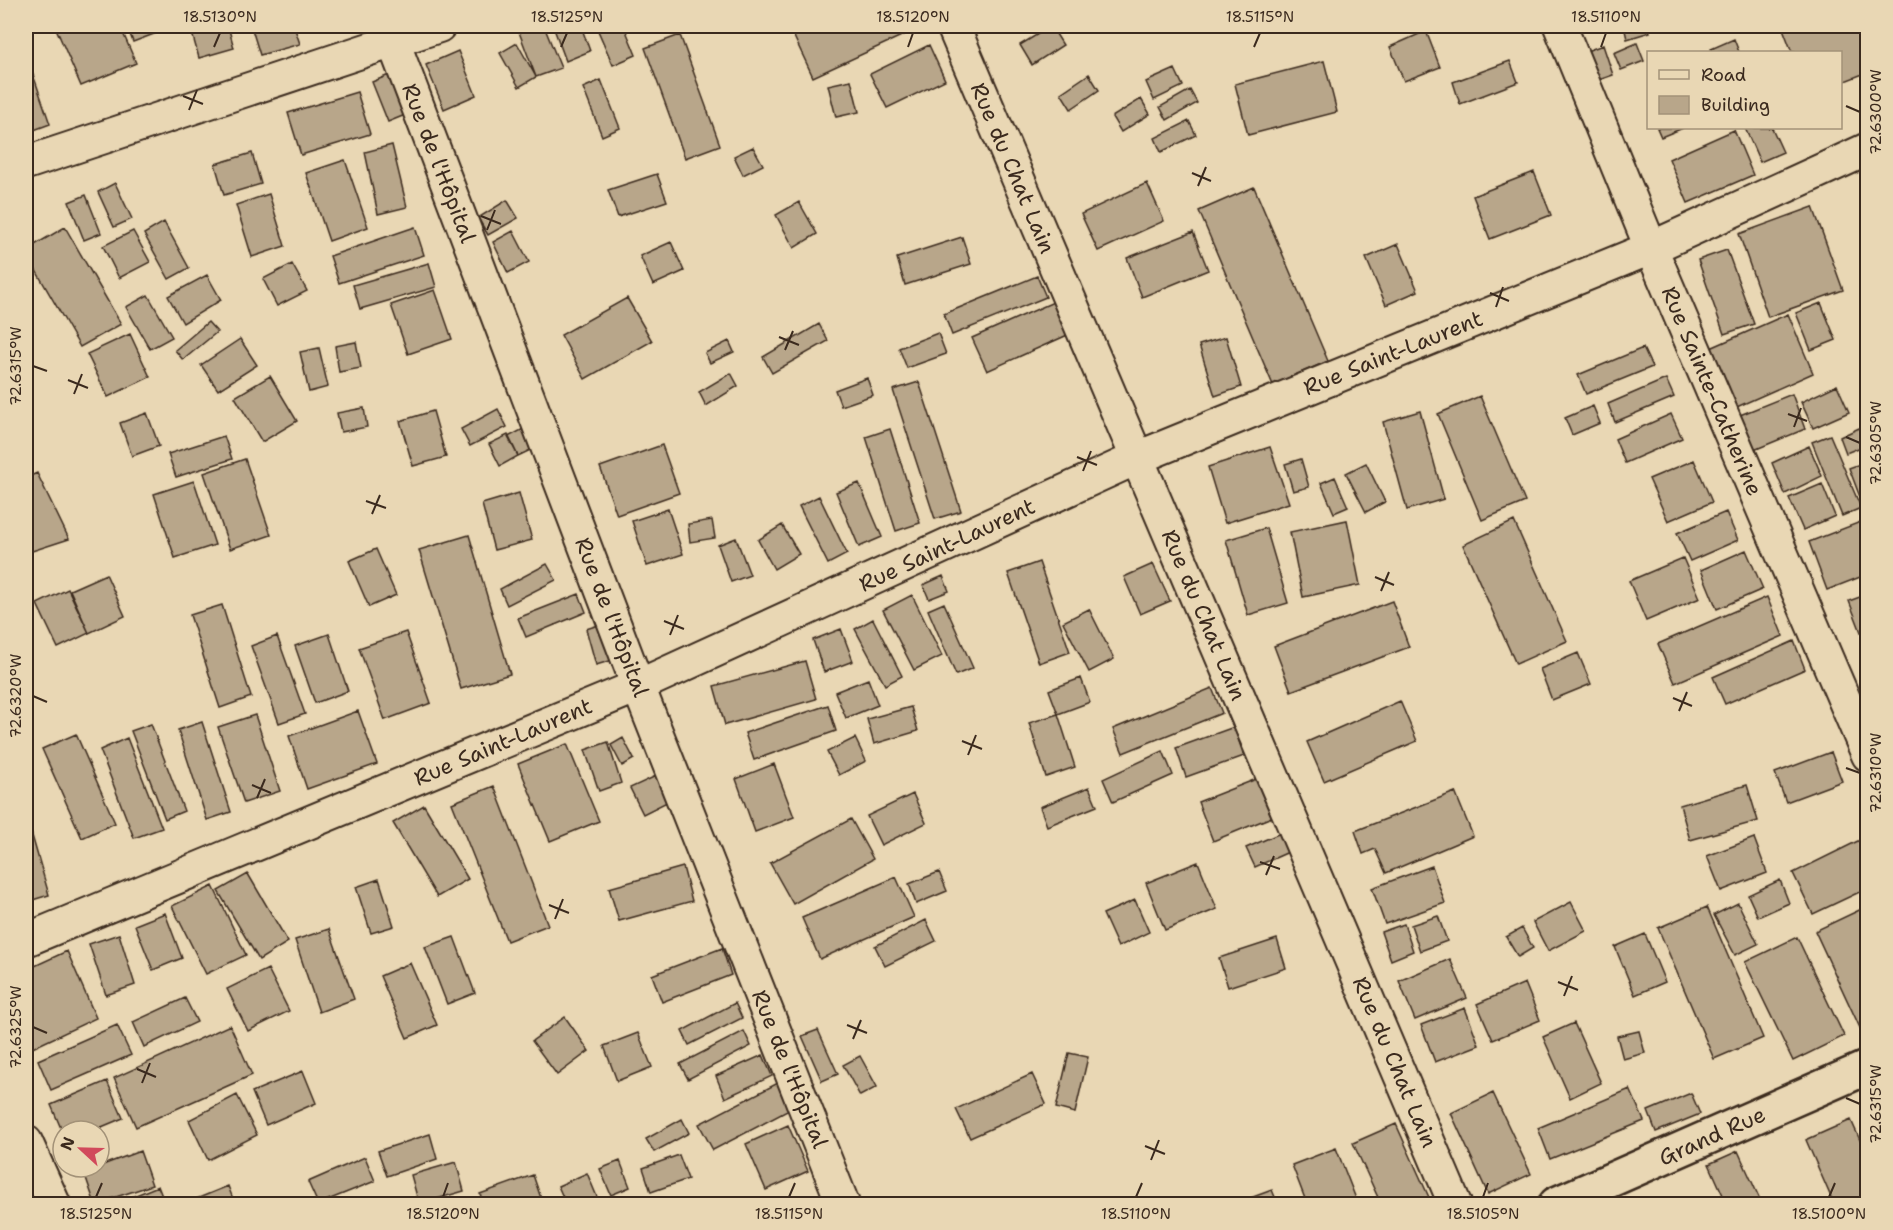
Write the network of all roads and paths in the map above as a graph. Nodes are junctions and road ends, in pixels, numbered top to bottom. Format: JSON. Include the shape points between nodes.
{"nodes":[{"id":1,"x":439,"y":26,"type":"edge"},
{"id":2,"x":952,"y":26,"type":"edge"},
{"id":3,"x":1560,"y":26,"type":"edge"},
{"id":4,"x":392,"y":33,"type":"edge"},
{"id":5,"x":1868,"y":149,"type":"edge"},
{"id":6,"x":26,"y":163,"type":"edge"},
{"id":7,"x":1651,"y":248,"type":"junction"},
{"id":8,"x":1137,"y":458,"type":"junction"},
{"id":9,"x":638,"y":686,"type":"junction"},
{"id":10,"x":1868,"y":755,"type":"edge"},
{"id":11,"x":26,"y":940,"type":"edge"},
{"id":12,"x":1868,"y":1067,"type":"edge"},
{"id":13,"x":26,"y":1142,"type":"edge"},
{"id":14,"x":54,"y":1204,"type":"edge"},
{"id":15,"x":843,"y":1204,"type":"edge"},
{"id":16,"x":1455,"y":1204,"type":"edge"},
{"id":17,"x":1556,"y":1204,"type":"edge"}],
"edges":[{"from":1,"to":4,"type":"street"},
{"from":2,"to":8,"type":"street","name":"Rue du Chat Lain"},
{"from":3,"to":7,"type":"street","name":"Rue Sainte-Catherine"},
{"from":4,"to":6,"type":"street"},
{"from":4,"to":9,"type":"street","name":"Rue de l'Hôpital"},
{"from":5,"to":7,"type":"street","name":"Rue Saint-Laurent"},
{"from":7,"to":8,"type":"street","name":"Rue Saint-Laurent"},
{"from":7,"to":10,"type":"street","name":"Rue Sainte-Catherine"},
{"from":8,"to":9,"type":"street","name":"Rue Saint-Laurent"},
{"from":8,"to":16,"type":"street","name":"Rue du Chat Lain"},
{"from":9,"to":11,"type":"street","name":"Rue Saint-Laurent"},
{"from":9,"to":15,"type":"street","name":"Rue de l'Hôpital"},
{"from":12,"to":17,"type":"street","name":"Grand Rue"},
{"from":13,"to":14,"type":"street"}]}
